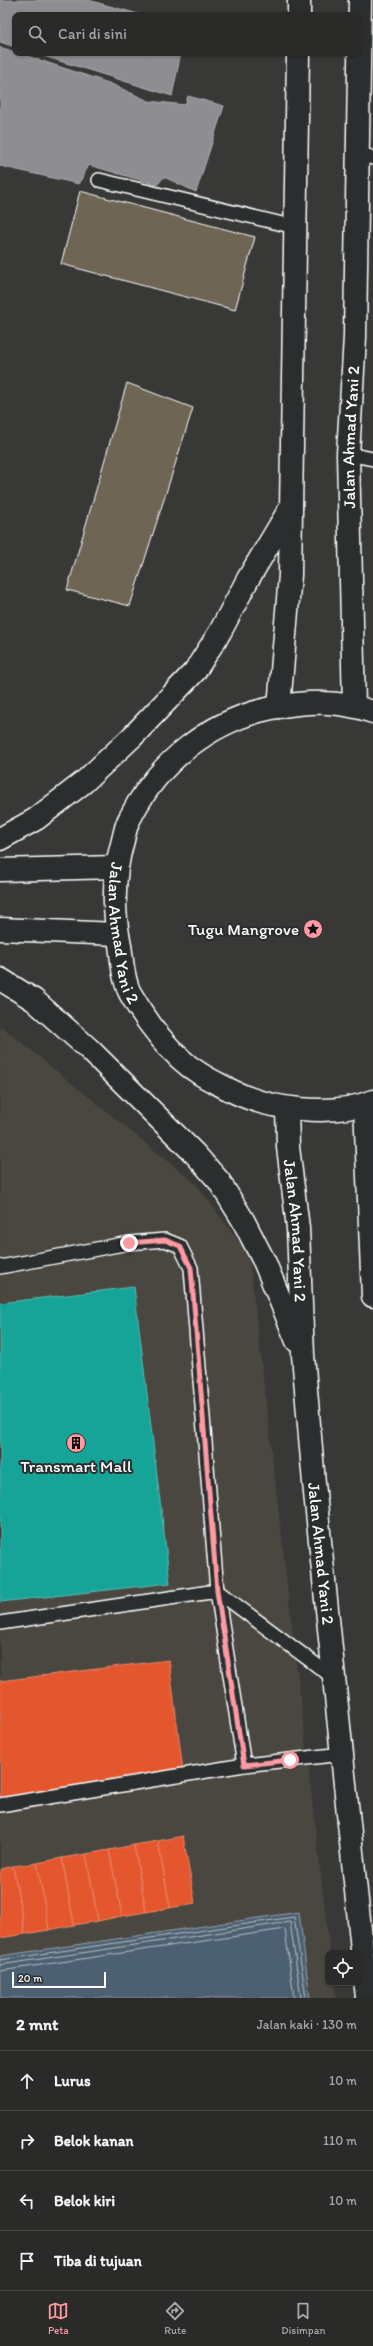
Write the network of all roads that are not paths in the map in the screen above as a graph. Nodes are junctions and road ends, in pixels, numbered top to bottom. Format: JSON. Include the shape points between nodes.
{"nodes":[{"id":1,"x":299,"y":0,"type":"edge"},
{"id":2,"x":360,"y":0,"type":"edge"},
{"id":3,"x":299,"y":12,"type":"edge"},
{"id":4,"x":360,"y":12,"type":"edge"},
{"id":5,"x":361,"y":26,"type":"edge"},
{"id":6,"x":298,"y":56,"type":"edge"},
{"id":7,"x":366,"y":155,"type":"edge"},
{"id":8,"x":99,"y":180,"type":"dead end"},
{"id":9,"x":296,"y":227,"type":"junction"},
{"id":10,"x":348,"y":454,"type":"junction"},
{"id":11,"x":373,"y":459,"type":"edge"},
{"id":12,"x":292,"y":505,"type":"junction"},
{"id":13,"x":279,"y":707,"type":"junction"},
{"id":14,"x":363,"y":709,"type":"edge"},
{"id":15,"x":0,"y":839,"type":"edge"},
{"id":16,"x":116,"y":867,"type":"junction"},
{"id":17,"x":0,"y":870,"type":"edge"},
{"id":18,"x":0,"y":929,"type":"edge"},
{"id":19,"x":117,"y":934,"type":"junction"},
{"id":20,"x":0,"y":979,"type":"edge"},
{"id":21,"x":369,"y":1103,"type":"edge"},
{"id":22,"x":287,"y":1108,"type":"junction"},
{"id":23,"x":0,"y":1267,"type":"edge"},
{"id":24,"x":373,"y":1296,"type":"edge"},
{"id":25,"x":303,"y":1355,"type":"junction"},
{"id":26,"x":217,"y":1591,"type":"junction"},
{"id":27,"x":0,"y":1623,"type":"edge"},
{"id":28,"x":334,"y":1678,"type":"junction"},
{"id":29,"x":342,"y":1754,"type":"junction"},
{"id":30,"x":244,"y":1765,"type":"junction"},
{"id":31,"x":0,"y":1805,"type":"edge"},
{"id":32,"x":367,"y":1998,"type":"edge"}],
"edges":[{"from":1,"to":3,"type":"highway"},
{"from":2,"to":4,"type":"highway","name":"Jalan Ahmad Yani 2"},
{"from":5,"to":7,"type":"highway","name":"Jalan Ahmad Yani 2"},
{"from":6,"to":9,"type":"highway"},
{"from":7,"to":10,"type":"highway","name":"Jalan Ahmad Yani 2"},
{"from":8,"to":9,"type":"lane"},
{"from":9,"to":12,"type":"highway"},
{"from":10,"to":11,"type":"lane"},
{"from":10,"to":14,"type":"highway","name":"Jalan Ahmad Yani 2"},
{"from":12,"to":13,"type":"highway","via":[[290,575]]},
{"from":12,"to":15,"type":"highway","via":[[195,671],[139,730],[84,782],[36,818]]},
{"from":13,"to":14,"type":"highway","name":"Jalan Ahmad Yani 2","via":[[304,702]]},
{"from":13,"to":16,"type":"highway","name":"Jalan Ahmad Yani 2","via":[[250,713],[200,736],[159,773],[129,819]]},
{"from":16,"to":17,"type":"highway"},
{"from":16,"to":19,"type":"highway","name":"Jalan Ahmad Yani 2","via":[[114,904]]},
{"from":18,"to":19,"type":"highway"},
{"from":19,"to":22,"type":"highway","name":"Jalan Ahmad Yani 2","via":[[129,991],[158,1036],[197,1072],[244,1097]]},
{"from":20,"to":25,"type":"highway","via":[[34,1000],[89,1049],[219,1181],[265,1263]]},
{"from":21,"to":22,"type":"highway","name":"Jalan Ahmad Yani 2","via":[[331,1109]]},
{"from":21,"to":24,"type":"highway","name":"Jalan Ahmad Yani 2"},
{"from":22,"to":25,"type":"highway","name":"Jalan Ahmad Yani 2","via":[[288,1147],[298,1228]]},
{"from":23,"to":26,"type":"lane","via":[[129,1243],[165,1240],[180,1246],[191,1268]]},
{"from":25,"to":28,"type":"highway","name":"Jalan Ahmad Yani 2"},
{"from":26,"to":27,"type":"lane"},
{"from":26,"to":28,"type":"lane"},
{"from":26,"to":30,"type":"lane"},
{"from":28,"to":29,"type":"highway","name":"Jalan Ahmad Yani 2"},
{"from":29,"to":30,"type":"lane"},
{"from":29,"to":32,"type":"highway","name":"Jalan Ahmad Yani 2"},
{"from":30,"to":31,"type":"lane"}]}
